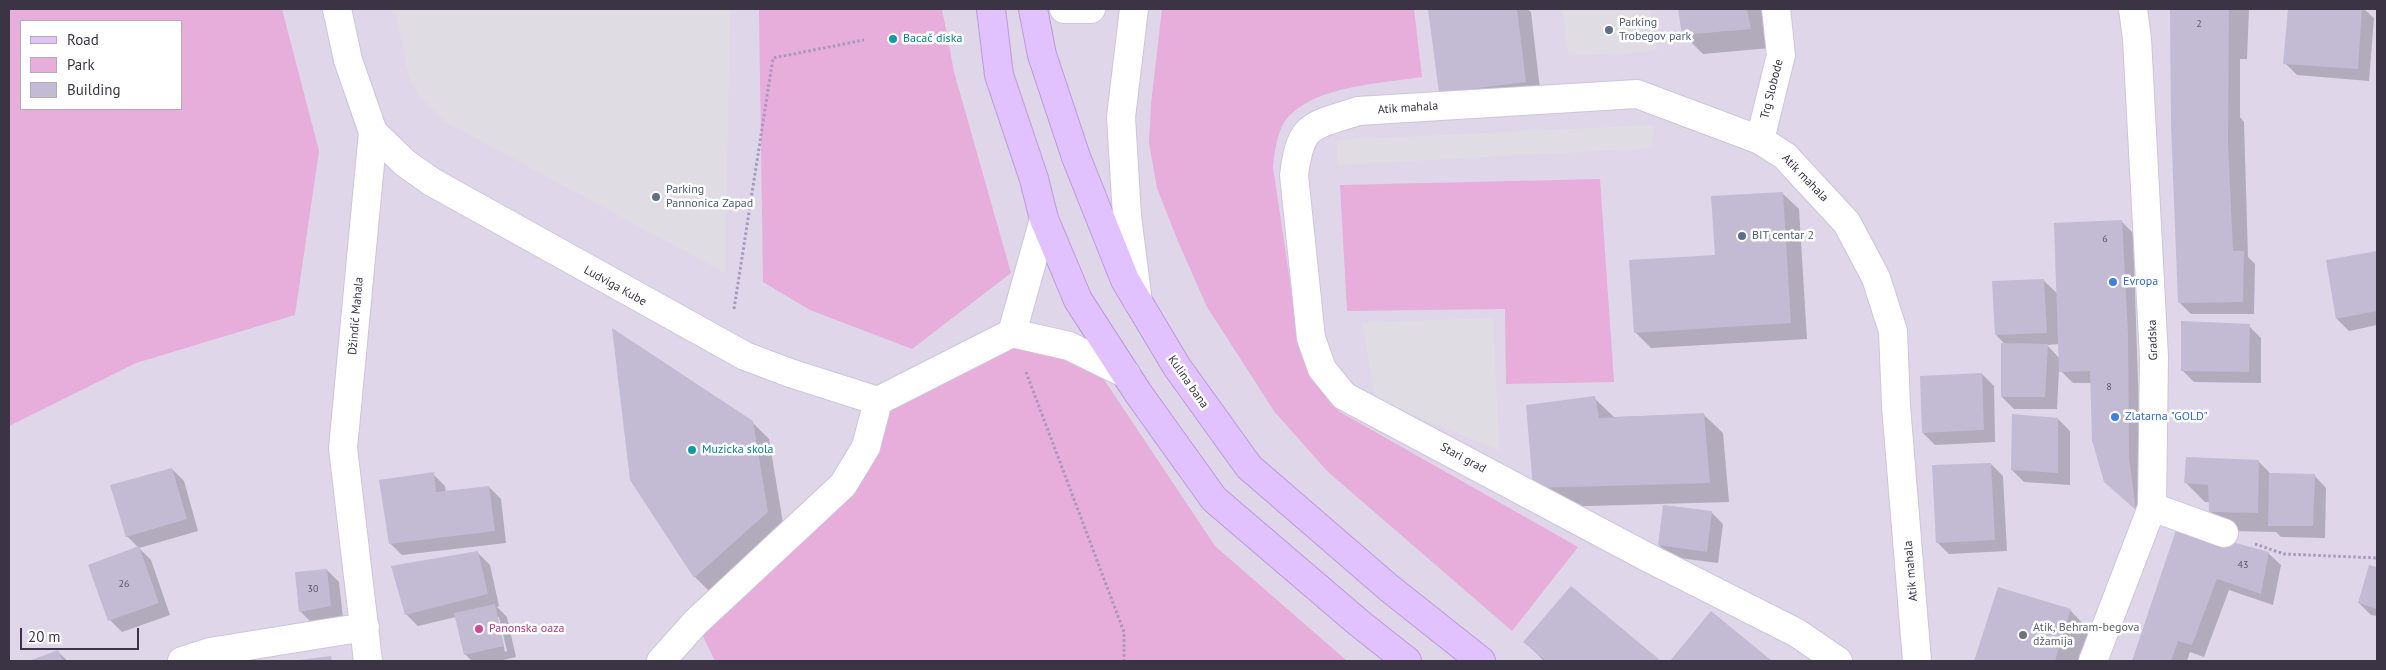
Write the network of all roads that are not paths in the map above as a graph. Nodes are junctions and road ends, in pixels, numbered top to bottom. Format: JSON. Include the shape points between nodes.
{"nodes":[{"id":1,"x":337,"y":9,"type":"edge"},
{"id":2,"x":991,"y":9,"type":"edge"},
{"id":3,"x":1032,"y":9,"type":"edge"},
{"id":4,"x":1064,"y":9,"type":"edge"},
{"id":5,"x":1091,"y":9,"type":"edge"},
{"id":6,"x":1134,"y":9,"type":"edge"},
{"id":7,"x":1776,"y":9,"type":"edge"},
{"id":8,"x":2133,"y":9,"type":"edge"},
{"id":9,"x":1319,"y":124,"type":"joint"},
{"id":10,"x":373,"y":132,"type":"junction"},
{"id":11,"x":1760,"y":140,"type":"junction"},
{"id":12,"x":1044,"y":219,"type":"junction"},
{"id":13,"x":1138,"y":303,"type":"junction"},
{"id":14,"x":1012,"y":333,"type":"junction"},
{"id":15,"x":1126,"y":374,"type":"junction"},
{"id":16,"x":878,"y":401,"type":"junction"},
{"id":17,"x":2152,"y":507,"type":"junction"},
{"id":18,"x":2224,"y":533,"type":"road end"},
{"id":19,"x":364,"y":627,"type":"junction"},
{"id":20,"x":182,"y":661,"type":"edge"},
{"id":21,"x":368,"y":661,"type":"edge"},
{"id":22,"x":661,"y":661,"type":"edge"},
{"id":23,"x":1407,"y":661,"type":"edge"},
{"id":24,"x":1481,"y":661,"type":"edge"},
{"id":25,"x":1838,"y":661,"type":"edge"},
{"id":26,"x":1918,"y":661,"type":"edge"},
{"id":27,"x":2093,"y":661,"type":"edge"}],
"edges":[{"from":1,"to":10,"type":"street","name":"Džindić Mahala","via":[[348,60]]},
{"from":2,"to":12,"type":"main road","via":[[999,75]]},
{"from":3,"to":13,"type":"main road","name":"Kulina bana","via":[[1042,54],[1076,157],[1125,280]]},
{"from":4,"to":5,"type":"street"},
{"from":6,"to":13,"type":"street","via":[[1121,117],[1127,216]]},
{"from":7,"to":11,"type":"street","name":"Trg Slobode","via":[[1781,55]]},
{"from":8,"to":17,"type":"street","name":"Gradska","via":[[2138,49],[2154,357]]},
{"from":9,"to":11,"type":"street","name":"Atik mahala","via":[[1358,111],[1637,94]]},
{"from":9,"to":25,"type":"street","name":"Stari grad","via":[[1306,131],[1297,151],[1294,175],[1311,338],[1322,369],[1344,396],[1645,556],[1797,632]]},
{"from":10,"to":16,"type":"street","name":"Ludviga Kube","via":[[405,163],[432,182],[725,346],[790,373]]},
{"from":10,"to":19,"type":"street","name":"Džindić Mahala","via":[[343,448]]},
{"from":11,"to":26,"type":"street","name":"Atik mahala","via":[[1785,156],[1847,223],[1876,278],[1893,331],[1896,406]]},
{"from":12,"to":14,"type":"street"},
{"from":12,"to":15,"type":"main road","via":[[1078,300]]},
{"from":13,"to":24,"type":"main road","name":"Kulina bana","via":[[1176,367],[1249,467],[1389,588]]},
{"from":14,"to":15,"type":"street","via":[[1069,346]]},
{"from":14,"to":16,"type":"street"},
{"from":15,"to":23,"type":"main road","via":[[1214,498]]},
{"from":16,"to":22,"type":"street","via":[[866,447],[843,485],[696,622]]},
{"from":17,"to":18,"type":"street"},
{"from":17,"to":27,"type":"street","name":"Gradska"},
{"from":19,"to":20,"type":"street","via":[[210,652]]},
{"from":19,"to":21,"type":"street","name":"Džindić Mahala"}]}
